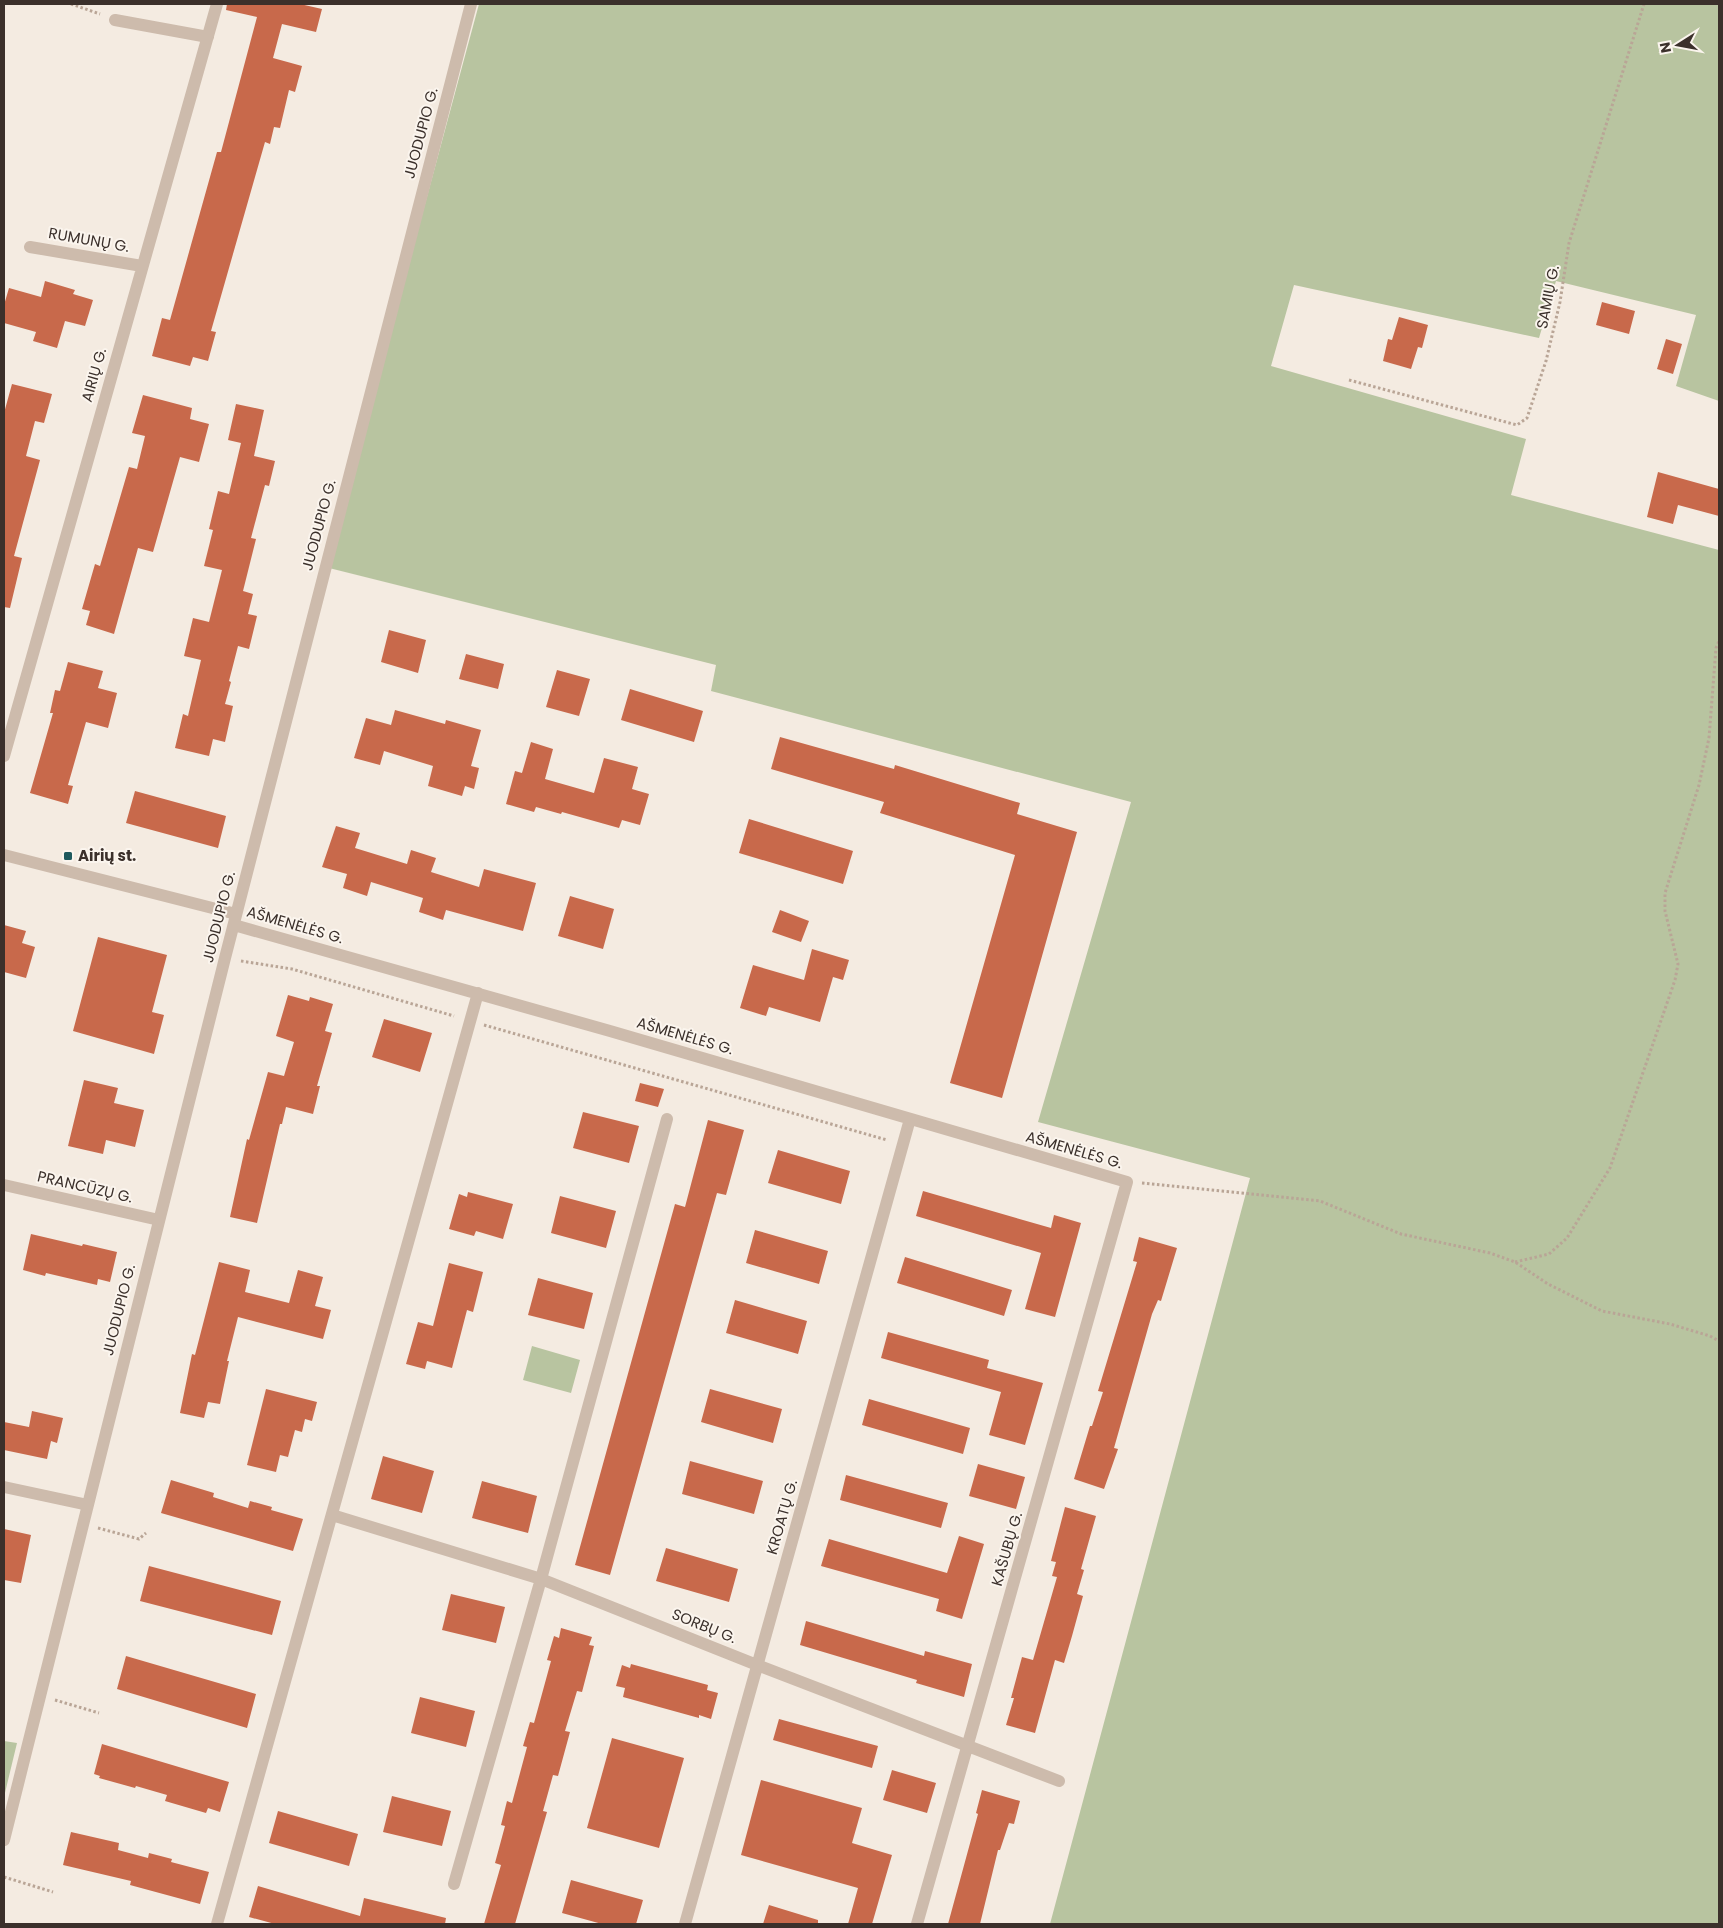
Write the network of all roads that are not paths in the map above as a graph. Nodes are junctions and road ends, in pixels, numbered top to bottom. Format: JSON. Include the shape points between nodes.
{"nodes":[{"id":1,"x":216,"y":4,"type":"edge"},
{"id":2,"x":471,"y":4,"type":"edge"},
{"id":3,"x":115,"y":20,"type":"road end"},
{"id":4,"x":208,"y":37,"type":"junction"},
{"id":5,"x":30,"y":247,"type":"dead end"},
{"id":6,"x":142,"y":266,"type":"junction"},
{"id":7,"x":4,"y":756,"type":"edge"},
{"id":8,"x":4,"y":855,"type":"edge"},
{"id":9,"x":235,"y":919,"type":"junction"},
{"id":10,"x":478,"y":993,"type":"junction"},
{"id":11,"x":667,"y":1119,"type":"dead end"},
{"id":12,"x":910,"y":1119,"type":"junction"},
{"id":13,"x":1127,"y":1182,"type":"joint"},
{"id":14,"x":4,"y":1186,"type":"edge"},
{"id":15,"x":159,"y":1220,"type":"junction"},
{"id":16,"x":4,"y":1487,"type":"edge"},
{"id":17,"x":88,"y":1505,"type":"junction"},
{"id":18,"x":332,"y":1515,"type":"junction"},
{"id":19,"x":541,"y":1579,"type":"junction"},
{"id":20,"x":757,"y":1665,"type":"junction"},
{"id":21,"x":968,"y":1747,"type":"junction"},
{"id":22,"x":1059,"y":1781,"type":"dead end"},
{"id":23,"x":4,"y":1840,"type":"edge"},
{"id":24,"x":454,"y":1884,"type":"dead end"},
{"id":25,"x":217,"y":1924,"type":"edge"},
{"id":26,"x":685,"y":1924,"type":"edge"},
{"id":27,"x":917,"y":1924,"type":"edge"}],
"edges":[{"from":1,"to":4,"type":"street","name":"AIRIŲ G."},
{"from":2,"to":9,"type":"street","name":"JUODUPIO G."},
{"from":3,"to":4,"type":"street"},
{"from":4,"to":6,"type":"street","name":"AIRIŲ G."},
{"from":5,"to":6,"type":"street","name":"RUMUNŲ G."},
{"from":6,"to":7,"type":"street","name":"AIRIŲ G."},
{"from":8,"to":9,"type":"street","name":"AŠMENĖLĖS G."},
{"from":9,"to":10,"type":"street","name":"AŠMENĖLĖS G."},
{"from":9,"to":15,"type":"street","name":"JUODUPIO G."},
{"from":10,"to":12,"type":"street","name":"AŠMENĖLĖS G."},
{"from":10,"to":18,"type":"street"},
{"from":11,"to":19,"type":"street"},
{"from":12,"to":13,"type":"street","name":"AŠMENĖLĖS G."},
{"from":12,"to":20,"type":"street","name":"KROATŲ G."},
{"from":13,"to":21,"type":"street","name":"KAŠUBŲ G."},
{"from":14,"to":15,"type":"street","name":"PRANCŪZŲ G."},
{"from":15,"to":17,"type":"street","name":"JUODUPIO G."},
{"from":16,"to":17,"type":"street"},
{"from":17,"to":23,"type":"street","name":"JUODUPIO G."},
{"from":18,"to":19,"type":"street","name":"SORBŲ G."},
{"from":18,"to":25,"type":"street"},
{"from":19,"to":20,"type":"street","name":"SORBŲ G."},
{"from":19,"to":24,"type":"street"},
{"from":20,"to":21,"type":"street","name":"SORBŲ G."},
{"from":20,"to":26,"type":"street","name":"KROATŲ G."},
{"from":21,"to":22,"type":"street","name":"SORBŲ G."},
{"from":21,"to":27,"type":"street","name":"KAŠUBŲ G."}]}
